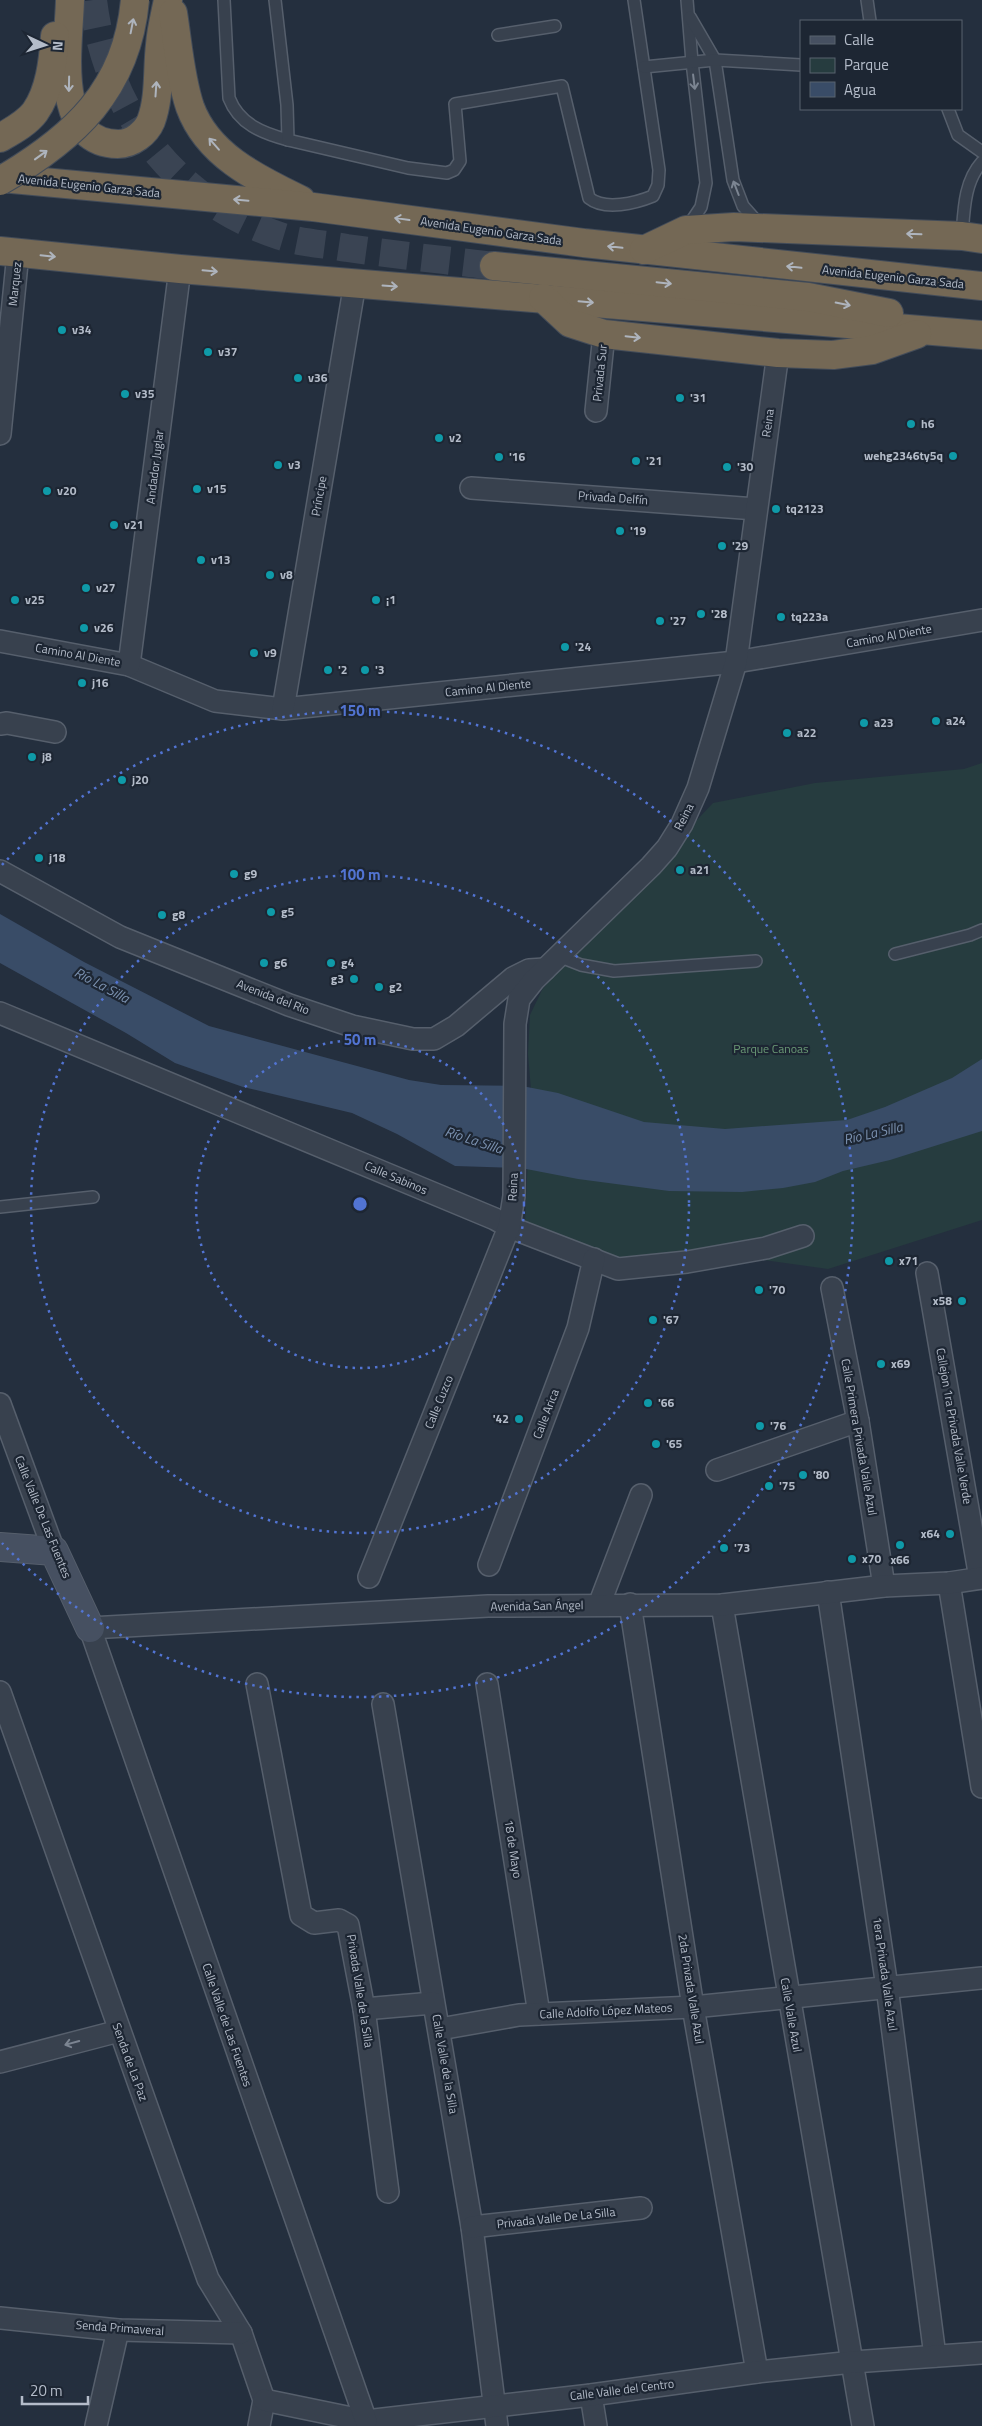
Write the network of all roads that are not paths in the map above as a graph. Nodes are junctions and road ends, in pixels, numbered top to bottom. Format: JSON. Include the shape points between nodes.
{"nodes":[{"id":1,"x":58,"y":0,"type":"edge"},
{"id":2,"x":70,"y":0,"type":"edge"},
{"id":3,"x":135,"y":0,"type":"edge"},
{"id":4,"x":169,"y":0,"type":"edge"},
{"id":5,"x":224,"y":0,"type":"edge"},
{"id":6,"x":275,"y":0,"type":"edge"},
{"id":7,"x":634,"y":0,"type":"edge"},
{"id":8,"x":687,"y":0,"type":"edge"},
{"id":9,"x":867,"y":0,"type":"edge"},
{"id":10,"x":689,"y":16,"type":"junction"},
{"id":11,"x":870,"y":20,"type":"edge"},
{"id":12,"x":555,"y":26,"type":"dead end"},
{"id":13,"x":498,"y":35,"type":"dead end"},
{"id":14,"x":715,"y":60,"type":"junction"},
{"id":15,"x":692,"y":62,"type":"junction"},
{"id":16,"x":800,"y":65,"type":"edge"},
{"id":17,"x":644,"y":67,"type":"junction"},
{"id":18,"x":948,"y":110,"type":"edge"},
{"id":19,"x":0,"y":138,"type":"edge"},
{"id":20,"x":288,"y":140,"type":"junction"},
{"id":21,"x":982,"y":152,"type":"edge"},
{"id":22,"x":982,"y":162,"type":"edge"},
{"id":23,"x":0,"y":178,"type":"edge"},
{"id":24,"x":0,"y":182,"type":"edge"},
{"id":25,"x":313,"y":207,"type":"junction"},
{"id":26,"x":762,"y":228,"type":"junction"},
{"id":27,"x":686,"y":230,"type":"junction"},
{"id":28,"x":972,"y":238,"type":"edge"},
{"id":29,"x":644,"y":250,"type":"junction"},
{"id":30,"x":9,"y":252,"type":"edge"},
{"id":31,"x":494,"y":266,"type":"tunnel mouth"},
{"id":32,"x":180,"y":269,"type":"junction"},
{"id":33,"x":355,"y":284,"type":"junction"},
{"id":34,"x":982,"y":286,"type":"edge"},
{"id":35,"x":543,"y":298,"type":"junction"},
{"id":36,"x":982,"y":330,"type":"edge"},
{"id":37,"x":926,"y":331,"type":"junction"},
{"id":38,"x":604,"y":334,"type":"junction"},
{"id":39,"x":982,"y":335,"type":"edge"},
{"id":40,"x":778,"y":353,"type":"junction"},
{"id":41,"x":596,"y":411,"type":"dead end"},
{"id":42,"x":0,"y":434,"type":"edge"},
{"id":43,"x":471,"y":488,"type":"dead end"},
{"id":44,"x":756,"y":509,"type":"junction"},
{"id":45,"x":982,"y":620,"type":"edge"},
{"id":46,"x":0,"y":641,"type":"edge"},
{"id":47,"x":736,"y":662,"type":"junction"},
{"id":48,"x":130,"y":665,"type":"junction"},
{"id":49,"x":283,"y":709,"type":"junction"},
{"id":50,"x":0,"y":724,"type":"edge"},
{"id":51,"x":56,"y":732,"type":"dead end"},
{"id":52,"x":0,"y":871,"type":"edge"},
{"id":53,"x":982,"y":930,"type":"edge"},
{"id":54,"x":895,"y":954,"type":"dead end"},
{"id":55,"x":756,"y":961,"type":"dead end"},
{"id":56,"x":552,"y":963,"type":"junction"},
{"id":57,"x":0,"y":1013,"type":"edge"},
{"id":58,"x":93,"y":1197,"type":"dead end"},
{"id":59,"x":0,"y":1207,"type":"edge"},
{"id":60,"x":509,"y":1227,"type":"junction"},
{"id":61,"x":803,"y":1236,"type":"dead end"},
{"id":62,"x":594,"y":1259,"type":"junction"},
{"id":63,"x":927,"y":1273,"type":"dead end"},
{"id":64,"x":832,"y":1288,"type":"dead end"},
{"id":65,"x":0,"y":1404,"type":"edge"},
{"id":66,"x":858,"y":1421,"type":"junction"},
{"id":67,"x":717,"y":1470,"type":"dead end"},
{"id":68,"x":641,"y":1495,"type":"dead end"},
{"id":69,"x":0,"y":1547,"type":"edge"},
{"id":70,"x":54,"y":1551,"type":"junction"},
{"id":71,"x":488,"y":1565,"type":"dead end"},
{"id":72,"x":369,"y":1577,"type":"dead end"},
{"id":73,"x":981,"y":1578,"type":"edge"},
{"id":74,"x":950,"y":1583,"type":"junction"},
{"id":75,"x":884,"y":1586,"type":"junction"},
{"id":76,"x":828,"y":1592,"type":"junction"},
{"id":77,"x":630,"y":1604,"type":"junction"},
{"id":78,"x":599,"y":1605,"type":"junction"},
{"id":79,"x":722,"y":1605,"type":"junction"},
{"id":80,"x":90,"y":1628,"type":"junction"},
{"id":81,"x":257,"y":1684,"type":"dead end"},
{"id":82,"x":487,"y":1684,"type":"dead end"},
{"id":83,"x":0,"y":1692,"type":"edge"},
{"id":84,"x":383,"y":1704,"type":"dead end"},
{"id":85,"x":982,"y":1787,"type":"edge"},
{"id":86,"x":982,"y":1978,"type":"edge"},
{"id":87,"x":887,"y":1986,"type":"junction"},
{"id":88,"x":788,"y":1998,"type":"junction"},
{"id":89,"x":434,"y":2003,"type":"junction"},
{"id":90,"x":694,"y":2007,"type":"junction"},
{"id":91,"x":364,"y":2008,"type":"junction"},
{"id":92,"x":538,"y":2014,"type":"junction"},
{"id":93,"x":440,"y":2029,"type":"junction"},
{"id":94,"x":119,"y":2031,"type":"junction"},
{"id":95,"x":0,"y":2062,"type":"edge"},
{"id":96,"x":388,"y":2192,"type":"dead end"},
{"id":97,"x":641,"y":2208,"type":"dead end"},
{"id":98,"x":472,"y":2227,"type":"junction"},
{"id":99,"x":0,"y":2318,"type":"edge"},
{"id":100,"x":118,"y":2330,"type":"junction"},
{"id":101,"x":241,"y":2333,"type":"junction"},
{"id":102,"x":982,"y":2353,"type":"edge"},
{"id":103,"x":935,"y":2356,"type":"junction"},
{"id":104,"x":853,"y":2362,"type":"junction"},
{"id":105,"x":757,"y":2372,"type":"junction"},
{"id":106,"x":591,"y":2395,"type":"junction"},
{"id":107,"x":264,"y":2400,"type":"junction"},
{"id":108,"x":495,"y":2416,"type":"edge"},
{"id":109,"x":366,"y":2421,"type":"junction"},
{"id":110,"x":96,"y":2426,"type":"edge"},
{"id":111,"x":259,"y":2426,"type":"edge"},
{"id":112,"x":596,"y":2426,"type":"edge"},
{"id":113,"x":863,"y":2426,"type":"edge"}],
"edges":[{"from":1,"to":19,"type":"highway","via":[[53,54],[42,97],[34,112],[20,126]]},
{"from":2,"to":4,"type":"highway","one_way":true,"via":[[68,92],[74,116],[86,133],[115,144],[134,139],[150,122]]},
{"from":24,"to":3,"type":"highway","one_way":true,"bridge":true,"via":[[75,128],[104,92],[127,48]]},
{"from":25,"to":4,"type":"highway","one_way":true,"via":[[243,170],[225,156],[198,123],[186,93]]},
{"from":5,"to":20,"type":"lane","via":[[229,98],[233,109],[241,119],[264,134]]},
{"from":6,"to":20,"type":"lane"},
{"from":7,"to":17,"type":"lane"},
{"from":8,"to":10,"type":"lane"},
{"from":9,"to":11,"type":"lane"},
{"from":10,"to":14,"type":"lane"},
{"from":10,"to":15,"type":"lane"},
{"from":12,"to":13,"type":"lane"},
{"from":14,"to":15,"type":"lane"},
{"from":14,"to":16,"type":"lane"},
{"from":26,"to":14,"type":"lane","one_way":true,"via":[[743,206],[733,180]]},
{"from":15,"to":17,"type":"lane"},
{"from":15,"to":27,"type":"lane","one_way":true,"via":[[706,183],[701,207]]},
{"from":17,"to":20,"type":"lane","via":[[659,170],[653,196],[641,201],[608,204],[595,203],[589,198],[562,86],[455,104],[460,161],[454,170],[447,173],[408,168]]},
{"from":18,"to":21,"type":"lane","via":[[958,135]]},
{"from":22,"to":28,"type":"lane","via":[[973,172],[965,201]]},
{"from":25,"to":23,"type":"highway","name":"Avenida Eugenio Garza Sada","one_way":true},
{"from":29,"to":25,"type":"highway","name":"Avenida Eugenio Garza Sada","one_way":true},
{"from":26,"to":27,"type":"highway"},
{"from":28,"to":26,"type":"highway","one_way":true},
{"from":27,"to":29,"type":"highway"},
{"from":34,"to":29,"type":"highway","name":"Avenida Eugenio Garza Sada","one_way":true},
{"from":30,"to":32,"type":"highway","one_way":true},
{"from":30,"to":42,"type":"street","name":"Marquez"},
{"from":31,"to":36,"type":"highway","one_way":true,"via":[[808,297]]},
{"from":32,"to":33,"type":"highway","one_way":true},
{"from":32,"to":48,"type":"street","name":"Andador Juglar"},
{"from":33,"to":35,"type":"highway","one_way":true},
{"from":33,"to":49,"type":"street","name":"Príncipe"},
{"from":35,"to":37,"type":"highway","one_way":true},
{"from":35,"to":38,"type":"highway","via":[[570,323]]},
{"from":37,"to":39,"type":"highway"},
{"from":37,"to":40,"type":"highway","via":[[872,350],[833,355]]},
{"from":38,"to":40,"type":"highway","one_way":true},
{"from":38,"to":41,"type":"street","name":"Privada Sur"},
{"from":40,"to":44,"type":"street","name":"Reina"},
{"from":43,"to":44,"type":"street","name":"Privada Delfín"},
{"from":44,"to":47,"type":"street","name":"Reina"},
{"from":45,"to":47,"type":"street","name":"Camino Al Diente"},
{"from":46,"to":48,"type":"street","name":"Camino Al Diente"},
{"from":47,"to":49,"type":"street","name":"Camino Al Diente"},
{"from":47,"to":56,"type":"street","name":"Reina","via":[[698,788],[682,824],[651,866]]},
{"from":48,"to":49,"type":"street","name":"Camino Al Diente","via":[[215,701]]},
{"from":50,"to":51,"type":"street"},
{"from":52,"to":56,"type":"street","name":"Avenida del Rio","via":[[128,940],[289,1005],[352,1026],[413,1039],[434,1039],[456,1026],[513,978]]},
{"from":53,"to":54,"type":"lane"},
{"from":55,"to":56,"type":"lane","via":[[614,971]]},
{"from":56,"to":60,"type":"street","name":"Reina","via":[[519,999],[515,1024],[514,1196]]},
{"from":57,"to":60,"type":"street","name":"Calle Sabinos"},
{"from":58,"to":59,"type":"lane"},
{"from":60,"to":62,"type":"street","name":"Calle Sabinos"},
{"from":60,"to":72,"type":"street","name":"Calle Cuzco"},
{"from":61,"to":62,"type":"street","name":"Calle Sabinos","via":[[766,1248],[677,1263],[618,1269]]},
{"from":62,"to":71,"type":"street","name":"Calle Arica","via":[[578,1328]]},
{"from":63,"to":73,"type":"street","name":"Callejon 1ra Privada Valle Verde"},
{"from":64,"to":66,"type":"street","name":"Calle Primera Privada Valle Azul"},
{"from":65,"to":70,"type":"street","name":"Calle Valle De Las Fuentes"},
{"from":66,"to":67,"type":"street"},
{"from":66,"to":75,"type":"street","name":"Calle Primera Privada Valle Azul"},
{"from":68,"to":78,"type":"street"},
{"from":69,"to":70,"type":"street"},
{"from":70,"to":80,"type":"street","name":"Calle Valle De Las Fuentes"},
{"from":73,"to":74,"type":"street","name":"Avenida San Ángel"},
{"from":74,"to":75,"type":"street","name":"Avenida San Ángel"},
{"from":74,"to":85,"type":"street"},
{"from":75,"to":76,"type":"street","name":"Avenida San Ángel"},
{"from":76,"to":79,"type":"street","name":"Avenida San Ángel"},
{"from":76,"to":87,"type":"street","name":"1era Privada Valle Azul"},
{"from":77,"to":78,"type":"street","name":"Avenida San Ángel"},
{"from":77,"to":79,"type":"street","name":"Avenida San Ángel"},
{"from":77,"to":90,"type":"street","name":"2da Privada Valle Azul"},
{"from":78,"to":80,"type":"street","name":"Avenida San Ángel","via":[[430,1609]]},
{"from":79,"to":88,"type":"street","name":"Calle Valle Azul"},
{"from":80,"to":109,"type":"street","name":"Calle Valle de Las Fuentes"},
{"from":81,"to":91,"type":"street","name":"Privada Valle de la Silla","via":[[301,1916],[314,1923],[339,1920],[348,1925]]},
{"from":82,"to":92,"type":"street","name":"18 de Mayo"},
{"from":83,"to":94,"type":"street","name":"Senda de La Paz"},
{"from":84,"to":89,"type":"street","name":"Calle Valle de la Silla"},
{"from":86,"to":87,"type":"street","name":"Calle Adolfo López Mateos"},
{"from":87,"to":88,"type":"street","name":"Calle Adolfo López Mateos"},
{"from":87,"to":103,"type":"street","name":"1era Privada Valle Azul"},
{"from":88,"to":90,"type":"street","name":"Calle Adolfo López Mateos"},
{"from":88,"to":104,"type":"street","name":"Calle Valle Azul"},
{"from":89,"to":91,"type":"street"},
{"from":89,"to":93,"type":"street","name":"Calle Valle de la Silla"},
{"from":90,"to":92,"type":"street","name":"Calle Adolfo López Mateos"},
{"from":90,"to":105,"type":"street","name":"2da Privada Valle Azul"},
{"from":91,"to":96,"type":"street","name":"Privada Valle de la Silla"},
{"from":92,"to":93,"type":"street","name":"Calle Adolfo López Mateos"},
{"from":93,"to":98,"type":"street","name":"Calle Valle de la Silla"},
{"from":94,"to":95,"type":"street","one_way":true},
{"from":94,"to":101,"type":"street","name":"Senda de La Paz","via":[[208,2279]]},
{"from":97,"to":98,"type":"street","name":"Privada Valle De La Silla"},
{"from":98,"to":108,"type":"street","name":"Calle Valle de la Silla"},
{"from":99,"to":100,"type":"street","name":"Senda Primaveral"},
{"from":100,"to":101,"type":"street","name":"Senda Primaveral"},
{"from":100,"to":110,"type":"street"},
{"from":101,"to":107,"type":"street","name":"Senda de La Paz"},
{"from":102,"to":103,"type":"street","name":"Calle Valle del Centro"},
{"from":103,"to":104,"type":"street","name":"Calle Valle del Centro"},
{"from":104,"to":105,"type":"street","name":"Calle Valle del Centro"},
{"from":104,"to":113,"type":"street","name":"Calle Valle Azul"},
{"from":105,"to":106,"type":"street","name":"Calle Valle del Centro"},
{"from":106,"to":108,"type":"street","name":"Calle Valle del Centro"},
{"from":106,"to":112,"type":"street"},
{"from":107,"to":109,"type":"street","name":"Calle Valle del Centro"},
{"from":107,"to":111,"type":"street","name":"Senda de La Paz"},
{"from":108,"to":109,"type":"street","name":"Calle Valle del Centro"}]}
